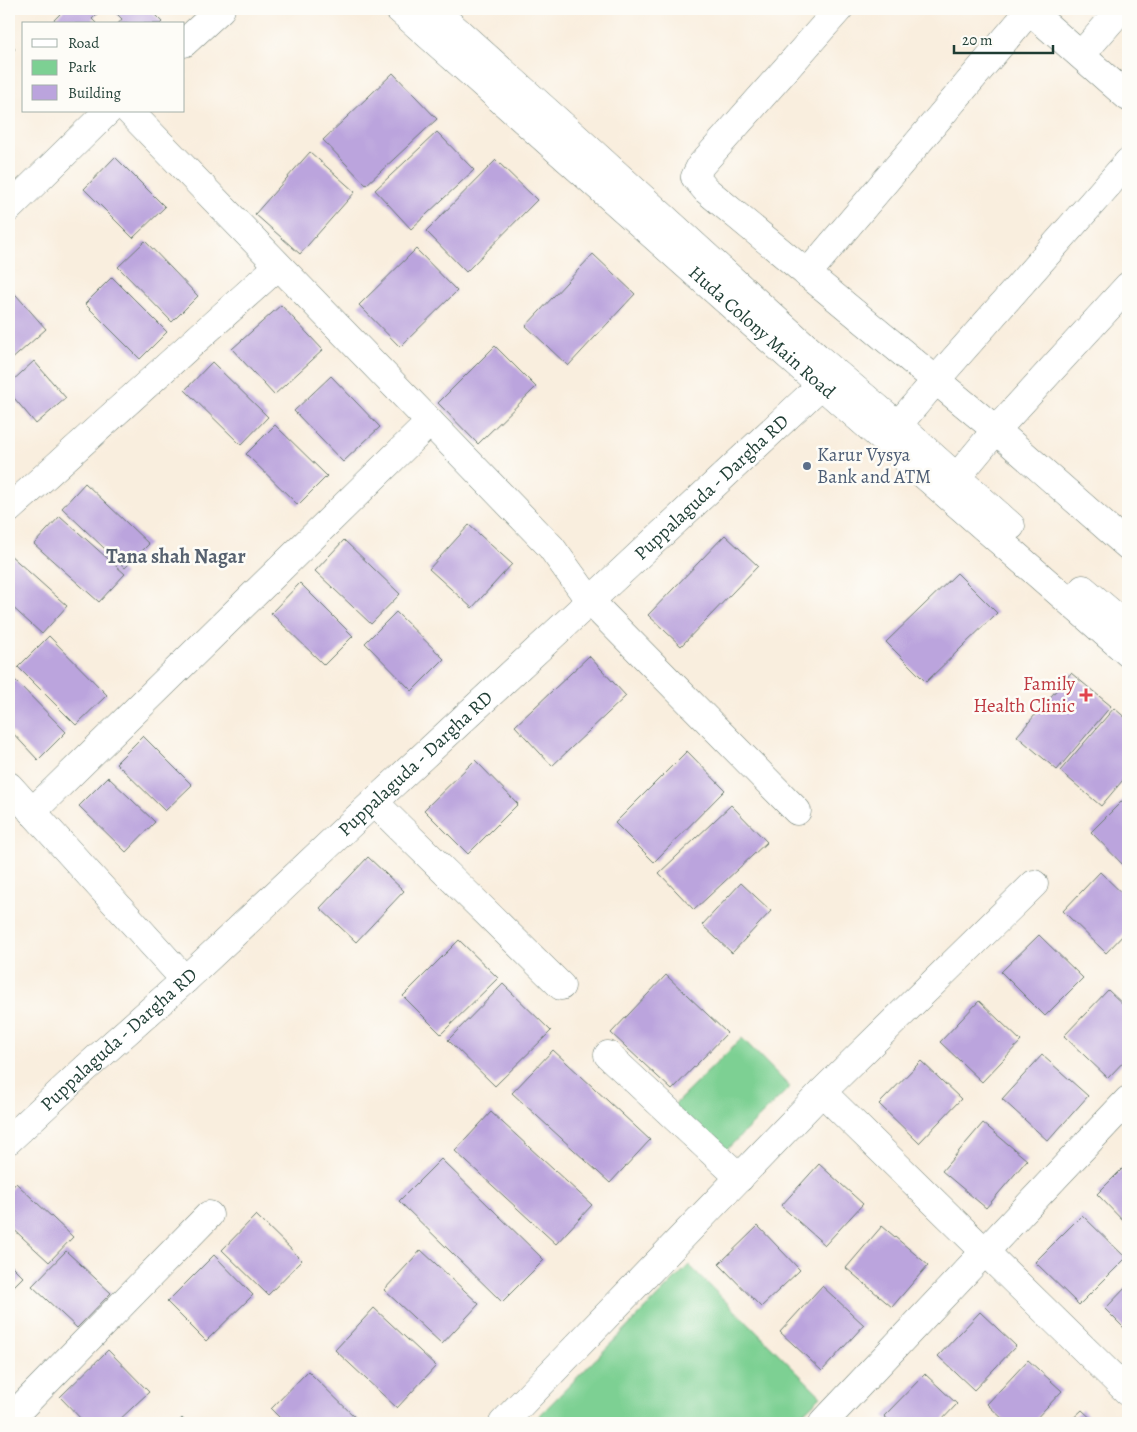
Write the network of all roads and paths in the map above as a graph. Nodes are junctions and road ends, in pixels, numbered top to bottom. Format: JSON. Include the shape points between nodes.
{"nodes":[{"id":1,"x":221,"y":9,"type":"edge"},
{"id":2,"x":399,"y":9,"type":"edge"},
{"id":3,"x":433,"y":9,"type":"edge"},
{"id":4,"x":838,"y":9,"type":"edge"},
{"id":5,"x":1121,"y":9,"type":"edge"},
{"id":6,"x":1029,"y":10,"type":"edge"},
{"id":7,"x":185,"y":42,"type":"edge"},
{"id":8,"x":1081,"y":55,"type":"junction"},
{"id":9,"x":1128,"y":96,"type":"edge"},
{"id":10,"x":107,"y":112,"type":"edge"},
{"id":11,"x":130,"y":112,"type":"edge"},
{"id":12,"x":1128,"y":162,"type":"edge"},
{"id":13,"x":9,"y":208,"type":"edge"},
{"id":14,"x":278,"y":266,"type":"junction"},
{"id":15,"x":807,"y":274,"type":"junction"},
{"id":16,"x":1128,"y":286,"type":"edge"},
{"id":17,"x":827,"y":378,"type":"junction"},
{"id":18,"x":936,"y":380,"type":"junction"},
{"id":19,"x":430,"y":422,"type":"junction"},
{"id":20,"x":898,"y":425,"type":"junction"},
{"id":21,"x":996,"y":430,"type":"junction"},
{"id":22,"x":957,"y":477,"type":"junction"},
{"id":23,"x":9,"y":509,"type":"edge"},
{"id":24,"x":1124,"y":534,"type":"edge"},
{"id":25,"x":590,"y":602,"type":"junction"},
{"id":26,"x":1128,"y":627,"type":"edge"},
{"id":27,"x":1128,"y":653,"type":"edge"},
{"id":28,"x":9,"y":786,"type":"edge"},
{"id":29,"x":374,"y":802,"type":"junction"},
{"id":30,"x":798,"y":811,"type":"dead end"},
{"id":31,"x":32,"y":812,"type":"junction"},
{"id":32,"x":1034,"y":884,"type":"dead end"},
{"id":33,"x":185,"y":980,"type":"junction"},
{"id":34,"x":562,"y":986,"type":"dead end"},
{"id":35,"x":608,"y":1055,"type":"dead end"},
{"id":36,"x":822,"y":1092,"type":"junction"},
{"id":37,"x":1128,"y":1100,"type":"edge"},
{"id":38,"x":9,"y":1140,"type":"edge"},
{"id":39,"x":740,"y":1178,"type":"junction"},
{"id":40,"x":209,"y":1215,"type":"dead end"},
{"id":41,"x":985,"y":1251,"type":"junction"},
{"id":42,"x":1128,"y":1392,"type":"edge"},
{"id":43,"x":9,"y":1420,"type":"edge"},
{"id":44,"x":826,"y":1422,"type":"edge"},
{"id":45,"x":502,"y":1423,"type":"edge"}],
"edges":[{"from":1,"to":7,"type":"street"},
{"from":2,"to":17,"type":"street","name":"Huda Colony Main Road"},
{"from":3,"to":17,"type":"street","via":[[579,140]]},
{"from":4,"to":15,"type":"street","via":[[701,165],[695,176],[706,190]]},
{"from":5,"to":8,"type":"street"},
{"from":6,"to":8,"type":"street"},
{"from":6,"to":15,"type":"street"},
{"from":8,"to":9,"type":"street"},
{"from":10,"to":13,"type":"street"},
{"from":11,"to":14,"type":"street"},
{"from":12,"to":18,"type":"street"},
{"from":14,"to":19,"type":"street"},
{"from":14,"to":23,"type":"street"},
{"from":15,"to":18,"type":"street"},
{"from":16,"to":21,"type":"street"},
{"from":17,"to":20,"type":"street"},
{"from":17,"to":25,"type":"street","name":"Puppalaguda - Dargha RD"},
{"from":17,"to":27,"type":"street","name":"Huda Colony Main Road"},
{"from":18,"to":20,"type":"street"},
{"from":18,"to":21,"type":"street"},
{"from":19,"to":25,"type":"street","via":[[551,547]]},
{"from":19,"to":31,"type":"street"},
{"from":20,"to":22,"type":"street"},
{"from":21,"to":22,"type":"street"},
{"from":21,"to":24,"type":"street"},
{"from":22,"to":26,"type":"street"},
{"from":25,"to":29,"type":"street","name":"Puppalaguda - Dargha RD"},
{"from":25,"to":30,"type":"street"},
{"from":28,"to":31,"type":"street"},
{"from":29,"to":33,"type":"street","name":"Puppalaguda - Dargha RD"},
{"from":29,"to":34,"type":"street"},
{"from":31,"to":33,"type":"street"},
{"from":32,"to":36,"type":"street"},
{"from":33,"to":38,"type":"street","name":"Puppalaguda - Dargha RD"},
{"from":35,"to":39,"type":"street"},
{"from":36,"to":39,"type":"street"},
{"from":36,"to":41,"type":"street"},
{"from":37,"to":41,"type":"street"},
{"from":39,"to":45,"type":"street"},
{"from":40,"to":43,"type":"street"},
{"from":41,"to":42,"type":"street"},
{"from":41,"to":44,"type":"street"}]}
